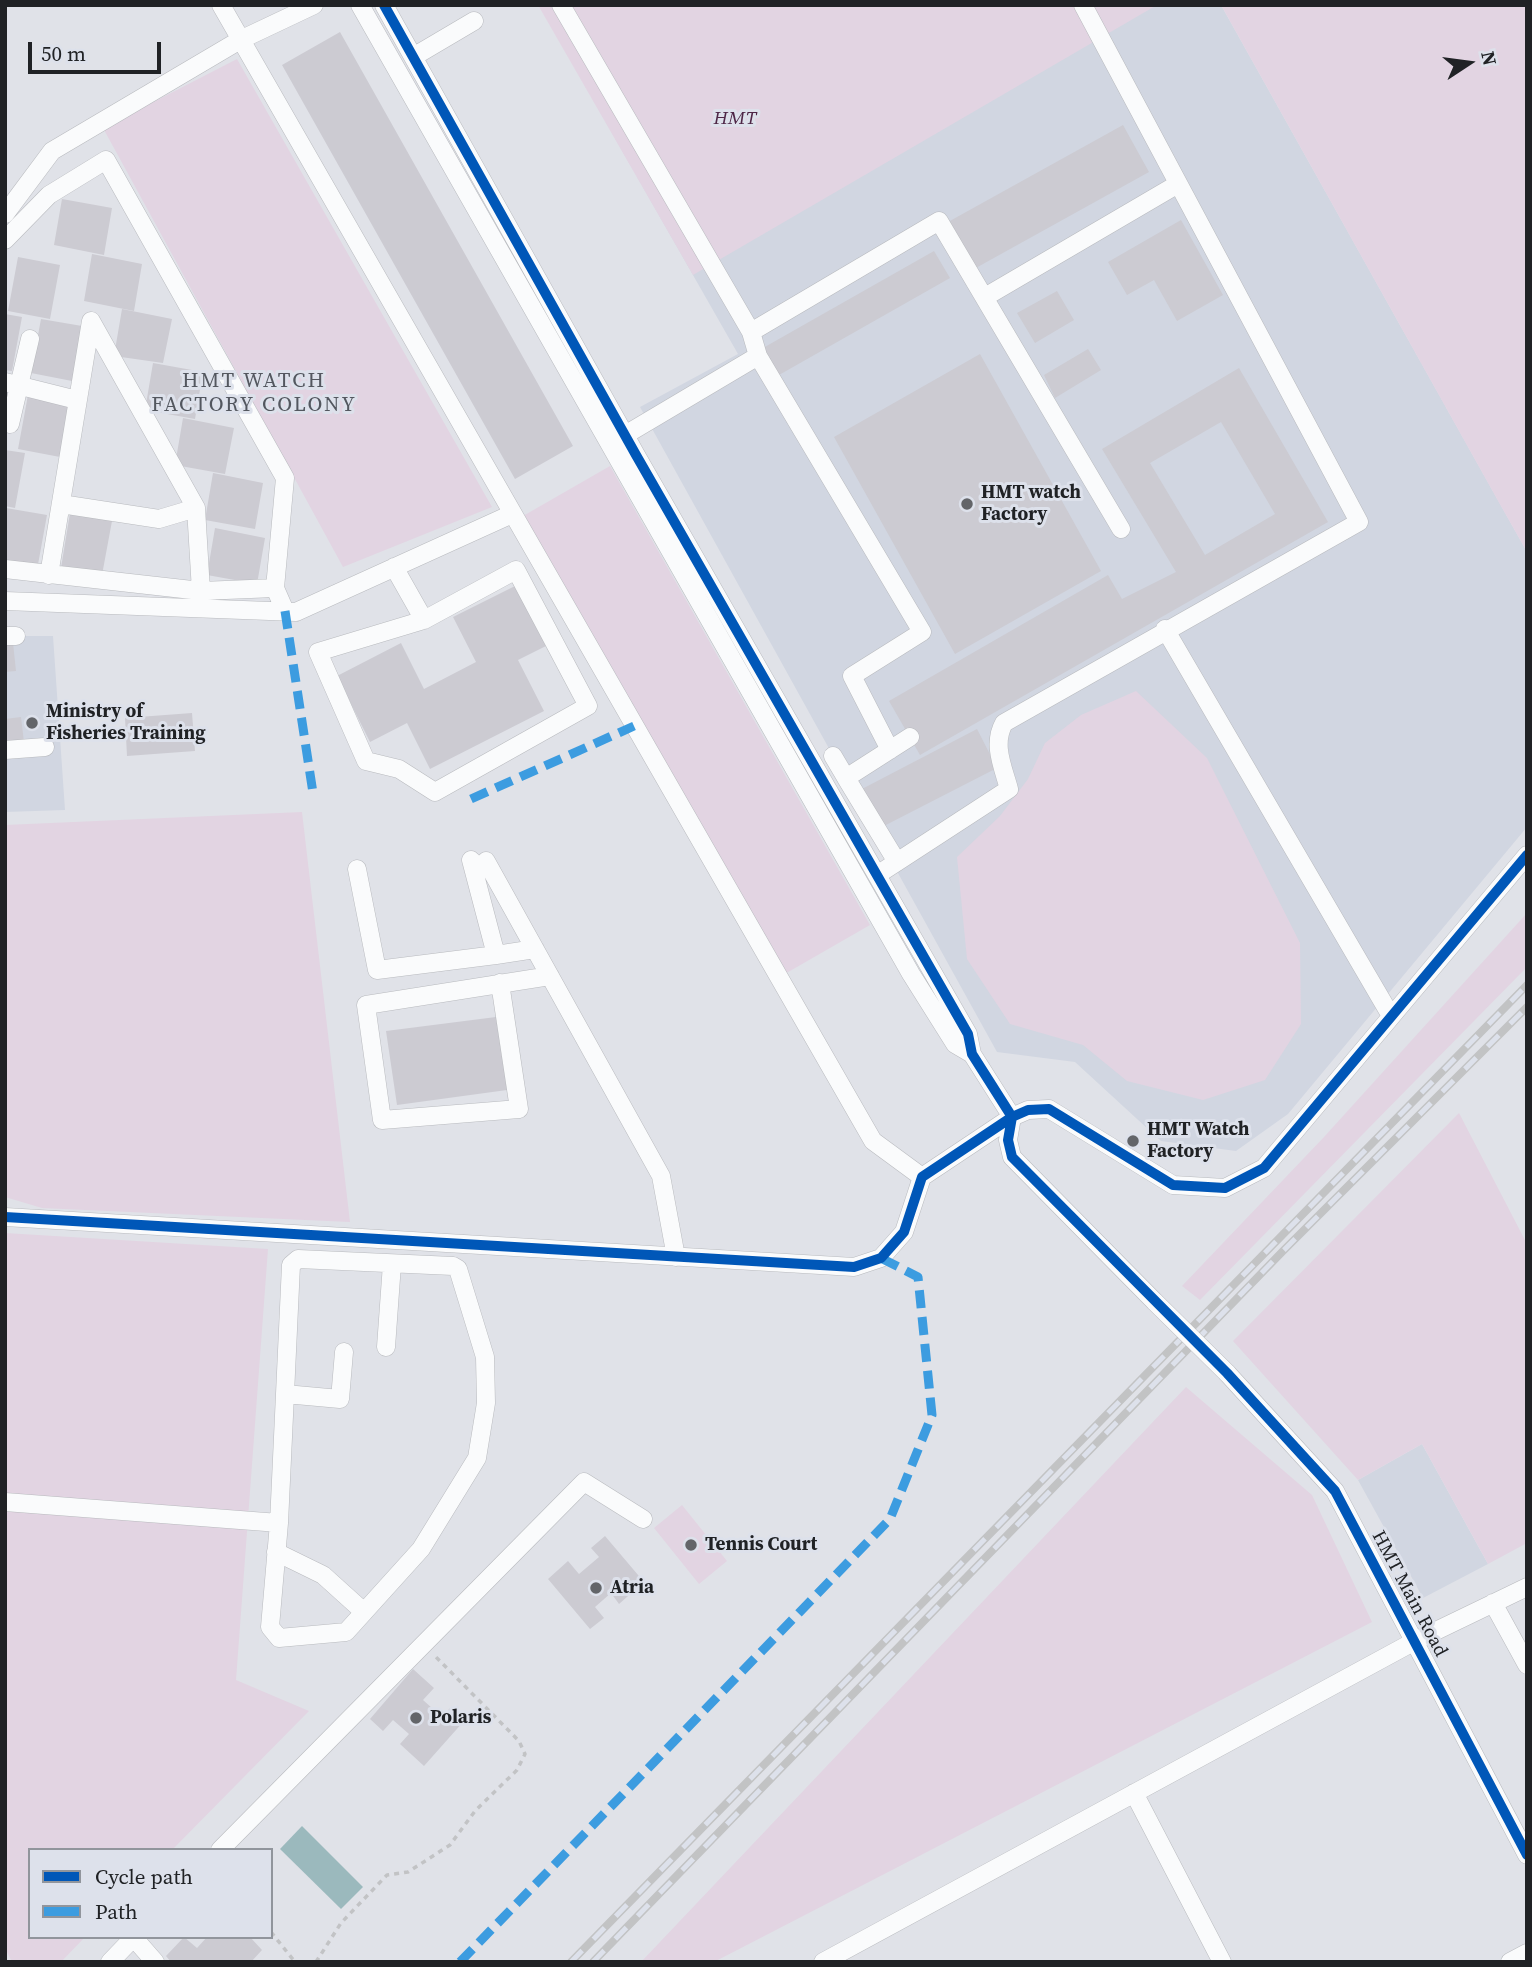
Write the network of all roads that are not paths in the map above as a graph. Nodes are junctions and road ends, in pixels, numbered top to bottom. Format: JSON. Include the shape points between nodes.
{"nodes":[{"id":1,"x":221,"y":5,"type":"edge"},
{"id":2,"x":314,"y":5,"type":"edge"},
{"id":3,"x":360,"y":5,"type":"edge"},
{"id":4,"x":384,"y":5,"type":"edge"},
{"id":5,"x":561,"y":5,"type":"edge"},
{"id":6,"x":1083,"y":5,"type":"edge"},
{"id":7,"x":474,"y":20,"type":"dead end"},
{"id":8,"x":240,"y":40,"type":"junction"},
{"id":9,"x":413,"y":57,"type":"junction"},
{"id":10,"x":1178,"y":184,"type":"junction"},
{"id":11,"x":5,"y":214,"type":"edge"},
{"id":12,"x":500,"y":214,"type":"junction"},
{"id":13,"x":482,"y":224,"type":"junction"},
{"id":14,"x":5,"y":240,"type":"edge"},
{"id":15,"x":985,"y":297,"type":"junction"},
{"id":16,"x":751,"y":332,"type":"junction"},
{"id":17,"x":30,"y":339,"type":"dead end"},
{"id":18,"x":758,"y":356,"type":"junction"},
{"id":19,"x":12,"y":384,"type":"edge"},
{"id":20,"x":78,"y":400,"type":"junction"},
{"id":21,"x":9,"y":424,"type":"dead end"},
{"id":22,"x":625,"y":435,"type":"junction"},
{"id":23,"x":61,"y":504,"type":"junction"},
{"id":24,"x":196,"y":508,"type":"junction"},
{"id":25,"x":512,"y":514,"type":"junction"},
{"id":26,"x":1121,"y":529,"type":"dead end"},
{"id":27,"x":394,"y":567,"type":"junction"},
{"id":28,"x":5,"y":569,"type":"edge"},
{"id":29,"x":49,"y":575,"type":"junction"},
{"id":30,"x":275,"y":588,"type":"junction"},
{"id":31,"x":201,"y":591,"type":"junction"},
{"id":32,"x":5,"y":601,"type":"edge"},
{"id":33,"x":285,"y":611,"type":"junction"},
{"id":34,"x":424,"y":620,"type":"junction"},
{"id":35,"x":1165,"y":629,"type":"junction"},
{"id":36,"x":910,"y":737,"type":"dead end"},
{"id":37,"x":45,"y":747,"type":"dead end"},
{"id":38,"x":5,"y":750,"type":"edge"},
{"id":39,"x":891,"y":750,"type":"junction"},
{"id":40,"x":833,"y":756,"type":"dead end"},
{"id":41,"x":846,"y":778,"type":"junction"},
{"id":42,"x":1527,"y":855,"type":"edge"},
{"id":43,"x":897,"y":862,"type":"junction"},
{"id":44,"x":358,"y":869,"type":"dead end"},
{"id":45,"x":877,"y":875,"type":"junction"},
{"id":46,"x":534,"y":949,"type":"junction"},
{"id":47,"x":496,"y":955,"type":"junction"},
{"id":48,"x":550,"y":976,"type":"junction"},
{"id":49,"x":500,"y":983,"type":"junction"},
{"id":50,"x":1391,"y":1016,"type":"junction"},
{"id":51,"x":972,"y":1054,"type":"junction"},
{"id":52,"x":1012,"y":1117,"type":"junction"},
{"id":53,"x":922,"y":1177,"type":"junction"},
{"id":54,"x":5,"y":1217,"type":"edge"},
{"id":55,"x":676,"y":1257,"type":"junction"},
{"id":56,"x":392,"y":1264,"type":"junction"},
{"id":57,"x":386,"y":1347,"type":"dead end"},
{"id":58,"x":344,"y":1352,"type":"dead end"},
{"id":59,"x":285,"y":1394,"type":"junction"},
{"id":60,"x":5,"y":1502,"type":"edge"},
{"id":61,"x":643,"y":1519,"type":"dead end"},
{"id":62,"x":279,"y":1523,"type":"junction"},
{"id":63,"x":276,"y":1552,"type":"junction"},
{"id":64,"x":1527,"y":1587,"type":"edge"},
{"id":65,"x":1493,"y":1603,"type":"junction"},
{"id":66,"x":364,"y":1612,"type":"junction"},
{"id":67,"x":1415,"y":1641,"type":"junction"},
{"id":68,"x":1527,"y":1665,"type":"edge"},
{"id":69,"x":1134,"y":1793,"type":"junction"},
{"id":70,"x":222,"y":1848,"type":"edge"},
{"id":71,"x":1527,"y":1855,"type":"edge"},
{"id":72,"x":132,"y":1939,"type":"edge"},
{"id":73,"x":136,"y":1939,"type":"edge"},
{"id":74,"x":1527,"y":1953,"type":"edge"},
{"id":75,"x":110,"y":1962,"type":"edge"},
{"id":76,"x":155,"y":1962,"type":"edge"},
{"id":77,"x":823,"y":1962,"type":"edge"},
{"id":78,"x":1222,"y":1962,"type":"edge"},
{"id":79,"x":1510,"y":1962,"type":"edge"}],
"edges":[{"from":1,"to":8,"type":"street"},
{"from":2,"to":8,"type":"street"},
{"from":3,"to":13,"type":"street"},
{"from":4,"to":9,"type":"street"},
{"from":5,"to":16,"type":"street"},
{"from":6,"to":10,"type":"street"},
{"from":7,"to":9,"type":"street"},
{"from":8,"to":11,"type":"street","via":[[52,151]]},
{"from":8,"to":25,"type":"street"},
{"from":9,"to":12,"type":"street"},
{"from":10,"to":15,"type":"street"},
{"from":10,"to":35,"type":"street","via":[[1359,522]]},
{"from":12,"to":13,"type":"street"},
{"from":12,"to":22,"type":"street"},
{"from":13,"to":51,"type":"street","via":[[911,974],[955,1045]]},
{"from":14,"to":30,"type":"street","via":[[49,195],[106,160],[285,478]]},
{"from":15,"to":16,"type":"street","via":[[939,221]]},
{"from":15,"to":26,"type":"street"},
{"from":16,"to":18,"type":"street"},
{"from":17,"to":19,"type":"street"},
{"from":18,"to":22,"type":"street"},
{"from":18,"to":39,"type":"street","via":[[922,632],[852,676]]},
{"from":19,"to":20,"type":"street"},
{"from":19,"to":21,"type":"street"},
{"from":20,"to":23,"type":"street"},
{"from":20,"to":24,"type":"street","via":[[91,321]]},
{"from":22,"to":45,"type":"street"},
{"from":23,"to":24,"type":"street","via":[[159,519]]},
{"from":23,"to":29,"type":"street"},
{"from":24,"to":31,"type":"street"},
{"from":25,"to":27,"type":"street"},
{"from":25,"to":53,"type":"street","via":[[873,1142]]},
{"from":27,"to":33,"type":"street","via":[[296,612]]},
{"from":27,"to":34,"type":"street"},
{"from":28,"to":29,"type":"street"},
{"from":29,"to":31,"type":"street"},
{"from":30,"to":31,"type":"street"},
{"from":30,"to":33,"type":"street"},
{"from":32,"to":33,"type":"street"},
{"from":34,"to":34,"type":"street","via":[[516,570],[588,706],[435,792],[399,769],[366,761],[318,652]]},
{"from":35,"to":43,"type":"street","via":[[1004,723],[997,735],[1009,789]]},
{"from":35,"to":50,"type":"street"},
{"from":36,"to":39,"type":"street"},
{"from":37,"to":38,"type":"street"},
{"from":39,"to":41,"type":"street"},
{"from":40,"to":41,"type":"street"},
{"from":41,"to":43,"type":"street"},
{"from":42,"to":50,"type":"street"},
{"from":43,"to":45,"type":"street"},
{"from":44,"to":47,"type":"street","via":[[377,970]]},
{"from":45,"to":51,"type":"street","via":[[968,1034]]},
{"from":46,"to":47,"type":"street"},
{"from":46,"to":47,"type":"street","via":[[478,861]]},
{"from":46,"to":48,"type":"street"},
{"from":48,"to":49,"type":"street"},
{"from":48,"to":55,"type":"street","via":[[662,1176]]},
{"from":49,"to":49,"type":"street","via":[[366,1005],[382,1119],[519,1110]]},
{"from":50,"to":52,"type":"street","via":[[1264,1168],[1226,1188],[1173,1185],[1049,1109]]},
{"from":51,"to":52,"type":"street"},
{"from":52,"to":53,"type":"street"},
{"from":52,"to":67,"type":"street","name":"HMT Main Road","bridge":true,"via":[[1008,1140],[1012,1157],[1227,1373],[1335,1491]]},
{"from":53,"to":55,"type":"street","via":[[904,1232],[881,1258],[853,1267]]},
{"from":54,"to":55,"type":"street"},
{"from":56,"to":57,"type":"street"},
{"from":56,"to":59,"type":"street","via":[[293,1261]]},
{"from":56,"to":66,"type":"street","via":[[453,1266],[461,1274],[485,1357],[486,1403],[477,1458],[421,1549]]},
{"from":58,"to":59,"type":"street","via":[[340,1399]]},
{"from":59,"to":62,"type":"street"},
{"from":60,"to":62,"type":"street"},
{"from":61,"to":70,"type":"street","via":[[584,1482]]},
{"from":62,"to":63,"type":"street"},
{"from":63,"to":66,"type":"street","via":[[323,1575]]},
{"from":63,"to":66,"type":"street","via":[[270,1627],[279,1638],[346,1632]]},
{"from":64,"to":65,"type":"street"},
{"from":65,"to":67,"type":"street"},
{"from":65,"to":68,"type":"street"},
{"from":67,"to":69,"type":"street"},
{"from":67,"to":71,"type":"street","name":"HMT Main Road"},
{"from":69,"to":77,"type":"street"},
{"from":69,"to":78,"type":"street"},
{"from":72,"to":75,"type":"street"},
{"from":73,"to":76,"type":"street"},
{"from":74,"to":79,"type":"street"}]}
